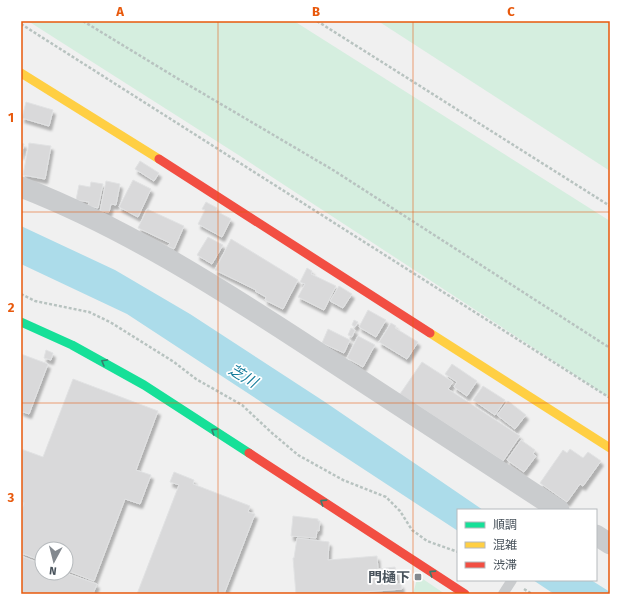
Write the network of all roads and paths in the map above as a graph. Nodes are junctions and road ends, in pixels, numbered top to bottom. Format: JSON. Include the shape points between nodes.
{"nodes":[{"id":1,"x":83,"y":21,"type":"edge"},
{"id":2,"x":317,"y":21,"type":"edge"},
{"id":3,"x":21,"y":24,"type":"edge"},
{"id":4,"x":21,"y":73,"type":"edge"},
{"id":5,"x":21,"y":187,"type":"edge"},
{"id":6,"x":610,"y":206,"type":"edge"},
{"id":7,"x":21,"y":294,"type":"edge"},
{"id":8,"x":21,"y":322,"type":"edge"},
{"id":9,"x":610,"y":348,"type":"edge"},
{"id":10,"x":610,"y":398,"type":"edge"},
{"id":11,"x":610,"y":448,"type":"edge"},
{"id":12,"x":556,"y":509,"type":"edge"},
{"id":13,"x":597,"y":536,"type":"edge"},
{"id":14,"x":610,"y":544,"type":"edge"},
{"id":15,"x":457,"y":552,"type":"edge"},
{"id":16,"x":511,"y":581,"type":"edge"},
{"id":17,"x":459,"y":592,"type":"edge"},
{"id":18,"x":503,"y":594,"type":"edge"}],
"edges":[{"from":1,"to":9,"type":"path","via":[[333,170]]},
{"from":2,"to":6,"type":"path"},
{"from":3,"to":10,"type":"path"},
{"from":4,"to":11,"type":"street"},
{"from":5,"to":12,"type":"street","via":[[105,225],[182,266],[397,403]]},
{"from":7,"to":15,"type":"path","via":[[34,301],[89,312],[110,322],[174,362],[196,379],[242,404],[298,455],[343,480],[386,497],[400,511],[412,530],[427,541]]},
{"from":17,"to":8,"type":"street","one_way":true,"via":[[144,385],[72,344]]},
{"from":13,"to":14,"type":"street"},
{"from":16,"to":18,"type":"lane"}]}
